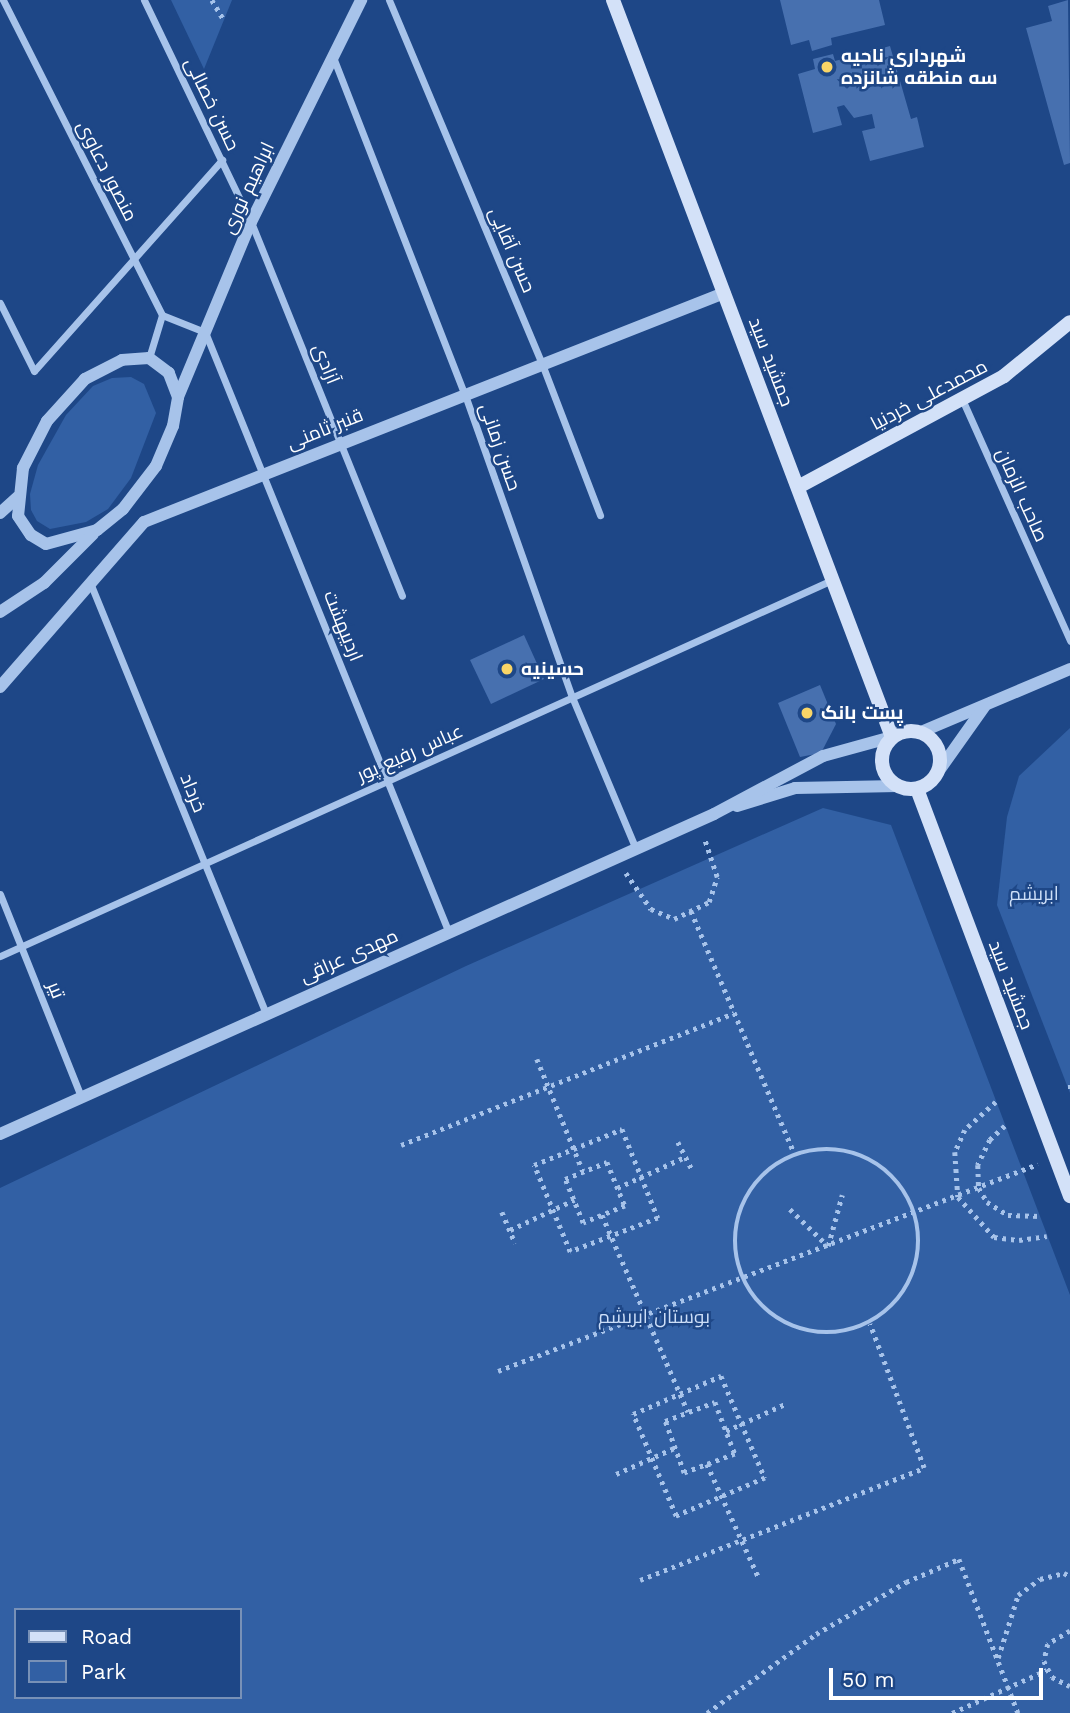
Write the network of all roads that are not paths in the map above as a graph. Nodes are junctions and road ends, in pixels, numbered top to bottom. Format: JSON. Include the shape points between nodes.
{"nodes":[{"id":1,"x":3,"y":0,"type":"edge"},
{"id":2,"x":144,"y":0,"type":"edge"},
{"id":3,"x":361,"y":0,"type":"edge"},
{"id":4,"x":389,"y":0,"type":"edge"},
{"id":5,"x":613,"y":0,"type":"edge"},
{"id":6,"x":333,"y":57,"type":"junction"},
{"id":7,"x":222,"y":160,"type":"junction"},
{"id":8,"x":251,"y":222,"type":"junction"},
{"id":9,"x":134,"y":260,"type":"junction"},
{"id":10,"x":724,"y":293,"type":"junction"},
{"id":11,"x":0,"y":303,"type":"edge"},
{"id":12,"x":162,"y":315,"type":"junction"},
{"id":13,"x":1070,"y":322,"type":"edge"},
{"id":14,"x":205,"y":332,"type":"junction"},
{"id":15,"x":149,"y":358,"type":"junction"},
{"id":16,"x":542,"y":364,"type":"junction"},
{"id":17,"x":465,"y":395,"type":"junction"},
{"id":18,"x":178,"y":397,"type":"junction"},
{"id":19,"x":962,"y":399,"type":"junction"},
{"id":20,"x":342,"y":443,"type":"junction"},
{"id":21,"x":265,"y":474,"type":"junction"},
{"id":22,"x":798,"y":487,"type":"junction"},
{"id":23,"x":18,"y":497,"type":"junction"},
{"id":24,"x":0,"y":513,"type":"edge"},
{"id":25,"x":600,"y":515,"type":"dead end"},
{"id":26,"x":97,"y":530,"type":"junction"},
{"id":27,"x":832,"y":580,"type":"junction"},
{"id":28,"x":91,"y":585,"type":"junction"},
{"id":29,"x":402,"y":596,"type":"dead end"},
{"id":30,"x":0,"y":612,"type":"edge"},
{"id":31,"x":1070,"y":641,"type":"edge"},
{"id":32,"x":1070,"y":669,"type":"edge"},
{"id":33,"x":0,"y":687,"type":"edge"},
{"id":34,"x":572,"y":697,"type":"junction"},
{"id":35,"x":985,"y":705,"type":"junction"},
{"id":36,"x":921,"y":732,"type":"junction"},
{"id":37,"x":892,"y":737,"type":"junction"},
{"id":38,"x":938,"y":772,"type":"junction"},
{"id":39,"x":388,"y":780,"type":"junction"},
{"id":40,"x":898,"y":786,"type":"junction"},
{"id":41,"x":917,"y":789,"type":"junction"},
{"id":42,"x":713,"y":814,"type":"junction"},
{"id":43,"x":636,"y":849,"type":"junction"},
{"id":44,"x":205,"y":863,"type":"junction"},
{"id":45,"x":0,"y":894,"type":"edge"},
{"id":46,"x":449,"y":933,"type":"junction"},
{"id":47,"x":22,"y":946,"type":"junction"},
{"id":48,"x":0,"y":956,"type":"edge"},
{"id":49,"x":267,"y":1014,"type":"junction"},
{"id":50,"x":81,"y":1097,"type":"junction"},
{"id":51,"x":0,"y":1134,"type":"edge"},
{"id":52,"x":1070,"y":1196,"type":"edge"}],
"edges":[{"from":1,"to":9,"type":"street","name":"منصور دعاوی"},
{"from":2,"to":7,"type":"street","name":"حسن خصالی"},
{"from":3,"to":6,"type":"street","name":"ابراهیم نوری"},
{"from":4,"to":16,"type":"street","name":"حسن آقایی"},
{"from":5,"to":10,"type":"main road","name":"جمشید سید"},
{"from":6,"to":8,"type":"street","name":"ابراهیم نوری"},
{"from":6,"to":17,"type":"street","name":"حسن زمانی"},
{"from":7,"to":8,"type":"street","name":"حسن خصالی"},
{"from":7,"to":9,"type":"street"},
{"from":8,"to":14,"type":"street","name":"ابراهیم نوری"},
{"from":8,"to":20,"type":"street","name":"آزادی"},
{"from":9,"to":11,"type":"street","via":[[34,371]]},
{"from":9,"to":12,"type":"street","name":"منصور دعاوی"},
{"from":10,"to":16,"type":"street","name":"قنبر ثامنی"},
{"from":10,"to":22,"type":"main road","name":"جمشید سید"},
{"from":12,"to":14,"type":"street"},
{"from":12,"to":15,"type":"street"},
{"from":13,"to":19,"type":"main road","name":"محمدعلی خردنیا","via":[[1004,376]]},
{"from":14,"to":18,"type":"street","name":"ابراهیم نوری"},
{"from":14,"to":21,"type":"street","name":"اردیبهشت"},
{"from":15,"to":18,"type":"street","via":[[169,373]]},
{"from":15,"to":23,"type":"street","via":[[122,360],[85,379],[47,421],[23,468]]},
{"from":16,"to":17,"type":"street","name":"قنبر ثامنی"},
{"from":16,"to":25,"type":"street","name":"حسن آقایی"},
{"from":17,"to":20,"type":"street","name":"قنبر ثامنی"},
{"from":17,"to":34,"type":"street","name":"حسن زمانی"},
{"from":18,"to":26,"type":"street","name":"ابراهیم نوری","via":[[173,426],[156,466],[123,509]]},
{"from":19,"to":22,"type":"main road","name":"محمدعلی خردنیا"},
{"from":19,"to":31,"type":"street","name":"صاحب الزمان"},
{"from":20,"to":21,"type":"street","name":"قنبر ثامنی"},
{"from":20,"to":29,"type":"street","name":"آزادی"},
{"from":21,"to":28,"type":"street","name":"قنبر ثامنی","via":[[144,522]]},
{"from":21,"to":39,"type":"street","name":"اردیبهشت"},
{"from":22,"to":27,"type":"main road","name":"جمشید سید"},
{"from":23,"to":24,"type":"street"},
{"from":23,"to":26,"type":"street","via":[[18,516],[31,535],[46,544]]},
{"from":26,"to":30,"type":"street","name":"ابراهیم نوری","via":[[44,583]]},
{"from":27,"to":34,"type":"street","name":"عباس رفیع پور"},
{"from":27,"to":37,"type":"main road","name":"جمشید سید"},
{"from":28,"to":33,"type":"street","name":"قنبر ثامنی"},
{"from":28,"to":44,"type":"street","name":"خرداد"},
{"from":32,"to":35,"type":"street"},
{"from":34,"to":39,"type":"street","name":"عباس رفیع پور"},
{"from":34,"to":43,"type":"street","name":"حسن زمانی"},
{"from":35,"to":36,"type":"street"},
{"from":35,"to":38,"type":"street"},
{"from":36,"to":37,"type":"main road","via":[[911,730]]},
{"from":36,"to":38,"type":"main road","via":[[937,744]]},
{"from":37,"to":40,"type":"main road","via":[[882,764]]},
{"from":37,"to":42,"type":"street","via":[[823,756]]},
{"from":38,"to":41,"type":"main road"},
{"from":39,"to":44,"type":"street","name":"عباس رفیع پور"},
{"from":39,"to":46,"type":"street","name":"اردیبهشت"},
{"from":40,"to":41,"type":"main road"},
{"from":40,"to":42,"type":"street","via":[[795,788]]},
{"from":41,"to":52,"type":"main road","name":"جمشید سید"},
{"from":42,"to":43,"type":"street","name":"مهدی عراقی"},
{"from":43,"to":46,"type":"street","name":"مهدی عراقی"},
{"from":44,"to":47,"type":"street","name":"عباس رفیع پور"},
{"from":44,"to":49,"type":"street","name":"خرداد"},
{"from":45,"to":47,"type":"street","name":"تیر"},
{"from":46,"to":49,"type":"street","name":"مهدی عراقی"},
{"from":47,"to":48,"type":"street","name":"عباس رفیع پور"},
{"from":47,"to":50,"type":"street","name":"تیر"},
{"from":49,"to":50,"type":"street","name":"مهدی عراقی"},
{"from":50,"to":51,"type":"street","name":"مهدی عراقی"}]}
